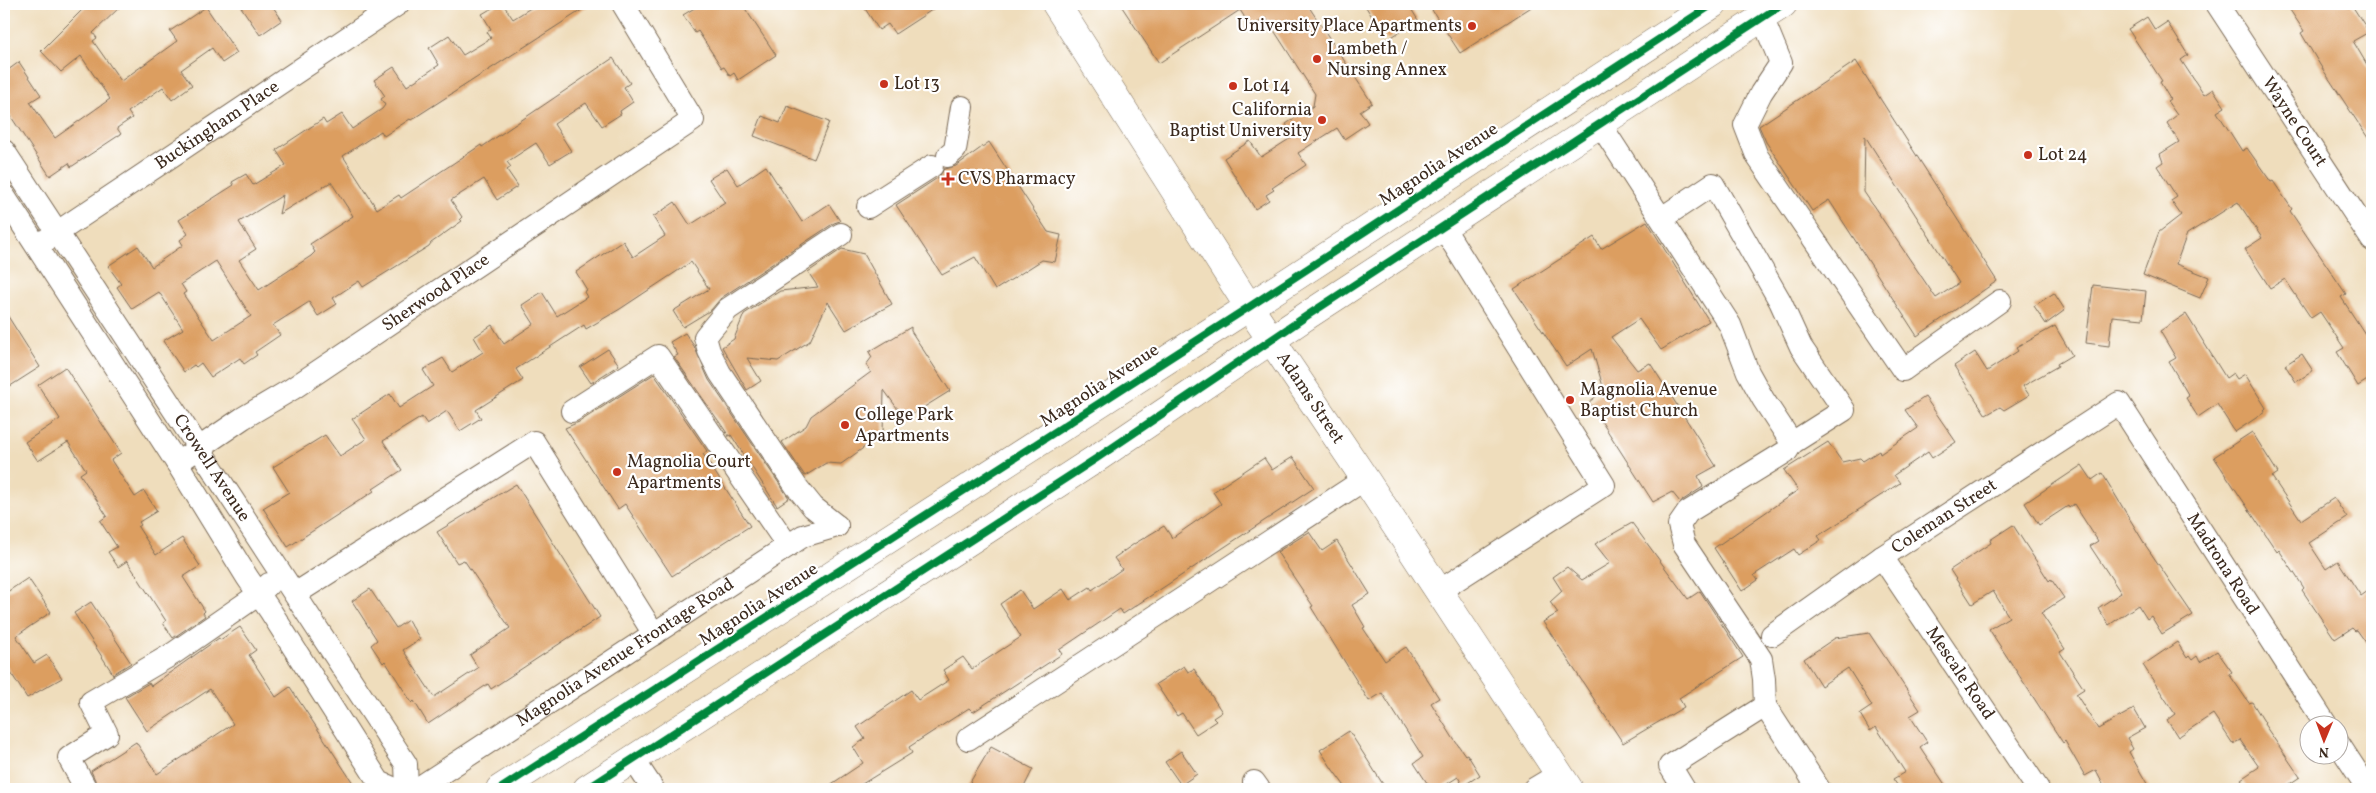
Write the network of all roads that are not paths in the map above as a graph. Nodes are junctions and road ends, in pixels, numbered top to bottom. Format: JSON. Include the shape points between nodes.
{"nodes":[{"id":1,"x":398,"y":4,"type":"edge"},
{"id":2,"x":622,"y":4,"type":"edge"},
{"id":3,"x":1056,"y":4,"type":"edge"},
{"id":4,"x":1713,"y":4,"type":"edge"},
{"id":5,"x":2217,"y":4,"type":"edge"},
{"id":6,"x":1773,"y":10,"type":"edge"},
{"id":7,"x":962,"y":106,"type":"dead end"},
{"id":8,"x":1600,"y":124,"type":"junction"},
{"id":9,"x":4,"y":151,"type":"edge"},
{"id":10,"x":4,"y":196,"type":"edge"},
{"id":11,"x":868,"y":207,"type":"dead end"},
{"id":12,"x":1662,"y":218,"type":"junction"},
{"id":13,"x":1443,"y":226,"type":"junction"},
{"id":14,"x":58,"y":233,"type":"junction"},
{"id":15,"x":841,"y":234,"type":"dead end"},
{"id":16,"x":2372,"y":240,"type":"edge"},
{"id":17,"x":37,"y":245,"type":"junction"},
{"id":18,"x":2000,"y":301,"type":"dead end"},
{"id":19,"x":1249,"y":307,"type":"junction"},
{"id":20,"x":1271,"y":340,"type":"junction"},
{"id":21,"x":2119,"y":403,"type":"joint"},
{"id":22,"x":572,"y":411,"type":"dead end"},
{"id":23,"x":1792,"y":443,"type":"junction"},
{"id":24,"x":199,"y":449,"type":"junction"},
{"id":25,"x":178,"y":463,"type":"junction"},
{"id":26,"x":1365,"y":479,"type":"junction"},
{"id":27,"x":788,"y":546,"type":"junction"},
{"id":28,"x":1882,"y":557,"type":"junction"},
{"id":29,"x":281,"y":573,"type":"junction"},
{"id":30,"x":1439,"y":591,"type":"junction"},
{"id":31,"x":259,"y":594,"type":"junction"},
{"id":32,"x":295,"y":594,"type":"junction"},
{"id":33,"x":654,"y":634,"type":"junction"},
{"id":34,"x":1772,"y":635,"type":"dead end"},
{"id":35,"x":1764,"y":706,"type":"junction"},
{"id":36,"x":2321,"y":716,"type":"edge"},
{"id":37,"x":968,"y":739,"type":"dead end"},
{"id":38,"x":633,"y":759,"type":"junction"},
{"id":39,"x":2348,"y":759,"type":"edge"},
{"id":40,"x":1564,"y":781,"type":"edge"},
{"id":41,"x":596,"y":787,"type":"edge"},
{"id":42,"x":86,"y":789,"type":"edge"},
{"id":43,"x":395,"y":789,"type":"edge"},
{"id":44,"x":407,"y":789,"type":"edge"},
{"id":45,"x":416,"y":789,"type":"edge"},
{"id":46,"x":500,"y":789,"type":"edge"},
{"id":47,"x":652,"y":789,"type":"edge"},
{"id":48,"x":1534,"y":789,"type":"edge"},
{"id":49,"x":1684,"y":789,"type":"edge"},
{"id":50,"x":1819,"y":789,"type":"edge"},
{"id":51,"x":2038,"y":789,"type":"edge"},
{"id":52,"x":2368,"y":789,"type":"edge"}],
"edges":[{"from":1,"to":14,"type":"street","name":"Buckingham Place"},
{"from":2,"to":24,"type":"street","name":"Sherwood Place","via":[[693,120]]},
{"from":3,"to":19,"type":"main road","name":"Adams Street"},
{"from":4,"to":19,"type":"main road","name":"Magnolia Avenue"},
{"from":5,"to":16,"type":"street","name":"Wayne Court"},
{"from":6,"to":8,"type":"main road"},
{"from":6,"to":18,"type":"street","via":[[1781,63],[1745,125],[1757,156],[1903,370]]},
{"from":7,"to":11,"type":"street","via":[[955,150]]},
{"from":8,"to":12,"type":"street"},
{"from":8,"to":13,"type":"main road"},
{"from":9,"to":14,"type":"street","name":"Crowell Avenue"},
{"from":10,"to":17,"type":"street","name":"Crowell Avenue"},
{"from":12,"to":23,"type":"street","via":[[1730,325],[1748,372]]},
{"from":12,"to":23,"type":"street","via":[[1713,184],[1780,301],[1799,342],[1844,410]]},
{"from":13,"to":20,"type":"main road"},
{"from":13,"to":30,"type":"street","via":[[1604,485]]},
{"from":14,"to":17,"type":"street","name":"Buckingham Place"},
{"from":14,"to":24,"type":"street","name":"Crowell Avenue"},
{"from":15,"to":27,"type":"street","name":"Magnolia Avenue Frontage Road","via":[[728,309],[705,337],[720,373],[796,486],[813,507],[838,526],[803,536]]},
{"from":17,"to":25,"type":"street","name":"Crowell Avenue"},
{"from":19,"to":20,"type":"main road","name":"Adams Street"},
{"from":19,"to":46,"type":"main road","name":"Magnolia Avenue"},
{"from":20,"to":26,"type":"main road","name":"Adams Street"},
{"from":20,"to":38,"type":"main road","via":[[1098,458]]},
{"from":21,"to":28,"type":"street","name":"Coleman Street"},
{"from":21,"to":36,"type":"street","name":"Madrona Road"},
{"from":22,"to":27,"type":"street","via":[[658,356]]},
{"from":23,"to":35,"type":"street","via":[[1787,451],[1688,512],[1679,525],[1684,544],[1761,659]]},
{"from":24,"to":25,"type":"street","name":"Sherwood Place"},
{"from":24,"to":29,"type":"street","name":"Crowell Avenue"},
{"from":25,"to":31,"type":"street","name":"Crowell Avenue"},
{"from":26,"to":30,"type":"main road","name":"Adams Street"},
{"from":26,"to":37,"type":"street"},
{"from":27,"to":33,"type":"street","name":"Magnolia Avenue Frontage Road"},
{"from":28,"to":34,"type":"street","name":"Coleman Street"},
{"from":28,"to":51,"type":"street","name":"Mescale Road"},
{"from":29,"to":31,"type":"street"},
{"from":29,"to":32,"type":"street","name":"Crowell Avenue"},
{"from":30,"to":40,"type":"main road","name":"Adams Street"},
{"from":31,"to":42,"type":"street","via":[[174,654],[90,702],[107,734],[69,758]]},
{"from":31,"to":43,"type":"street","name":"Crowell Avenue","via":[[379,782]]},
{"from":32,"to":33,"type":"street","via":[[534,442]]},
{"from":32,"to":44,"type":"street","name":"Crowell Avenue","via":[[406,764]]},
{"from":33,"to":45,"type":"street","name":"Magnolia Avenue Frontage Road"},
{"from":35,"to":49,"type":"street","via":[[1670,766]]},
{"from":35,"to":50,"type":"street"},
{"from":38,"to":41,"type":"main road"},
{"from":38,"to":47,"type":"street"},
{"from":39,"to":52,"type":"street"},
{"from":40,"to":48,"type":"street"}]}
